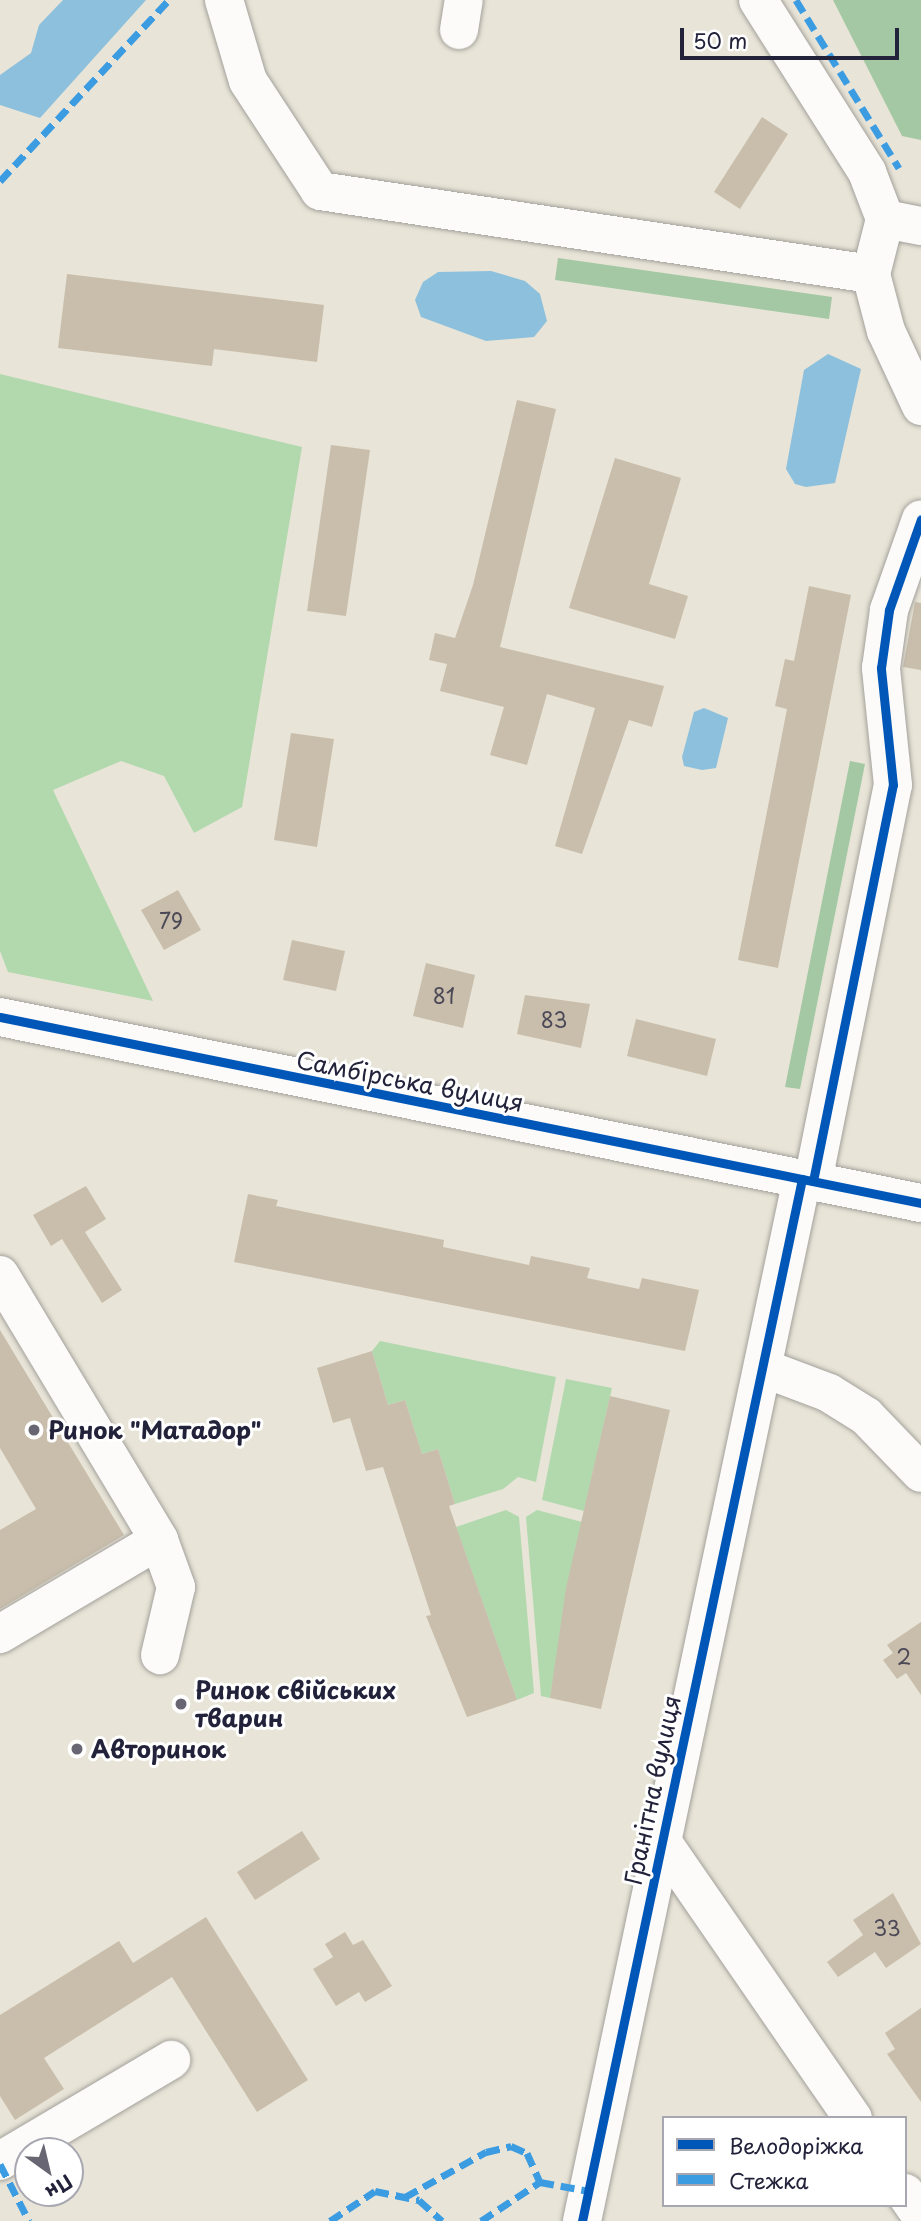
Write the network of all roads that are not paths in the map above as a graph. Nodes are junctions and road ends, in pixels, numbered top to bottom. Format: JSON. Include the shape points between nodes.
{"nodes":[{"id":1,"x":224,"y":0,"type":"edge"},
{"id":2,"x":758,"y":0,"type":"edge"},
{"id":3,"x":903,"y":222,"type":"edge"},
{"id":4,"x":871,"y":274,"type":"junction"},
{"id":5,"x":921,"y":406,"type":"edge"},
{"id":6,"x":921,"y":519,"type":"edge"},
{"id":7,"x":0,"y":1017,"type":"edge"},
{"id":8,"x":807,"y":1180,"type":"junction"},
{"id":9,"x":921,"y":1203,"type":"edge"},
{"id":10,"x":0,"y":1275,"type":"edge"},
{"id":11,"x":763,"y":1368,"type":"junction"},
{"id":12,"x":921,"y":1473,"type":"edge"},
{"id":13,"x":159,"y":1540,"type":"junction"},
{"id":14,"x":0,"y":1634,"type":"edge"},
{"id":15,"x":160,"y":1655,"type":"dead end"},
{"id":16,"x":661,"y":1840,"type":"junction"},
{"id":17,"x":171,"y":2060,"type":"dead end"},
{"id":18,"x":852,"y":2116,"type":"edge"},
{"id":19,"x":0,"y":2161,"type":"edge"},
{"id":20,"x":907,"y":2196,"type":"edge"},
{"id":21,"x":921,"y":2216,"type":"edge"},
{"id":22,"x":582,"y":2221,"type":"edge"}],
"edges":[{"from":1,"to":4,"type":"street","via":[[248,81],[320,191]]},
{"from":2,"to":3,"type":"street"},
{"from":3,"to":4,"type":"street"},
{"from":4,"to":5,"type":"street","via":[[886,331]]},
{"from":6,"to":8,"type":"street","via":[[889,610],[881,668],[892,785]]},
{"from":7,"to":8,"type":"street","name":"Самбірська вулиця"},
{"from":8,"to":9,"type":"street","name":"Самбірська вулиця"},
{"from":8,"to":11,"type":"street","name":"Гранітна вулиця"},
{"from":10,"to":13,"type":"street"},
{"from":11,"to":12,"type":"street","via":[[830,1393],[866,1416]]},
{"from":11,"to":16,"type":"street","name":"Гранітна вулиця"},
{"from":13,"to":14,"type":"street"},
{"from":13,"to":15,"type":"street","via":[[176,1587]]},
{"from":16,"to":18,"type":"street","name":"Гранітна вулиця"},
{"from":16,"to":22,"type":"street","name":"Гранітна вулиця"},
{"from":17,"to":19,"type":"street"},
{"from":20,"to":21,"type":"street"}]}
